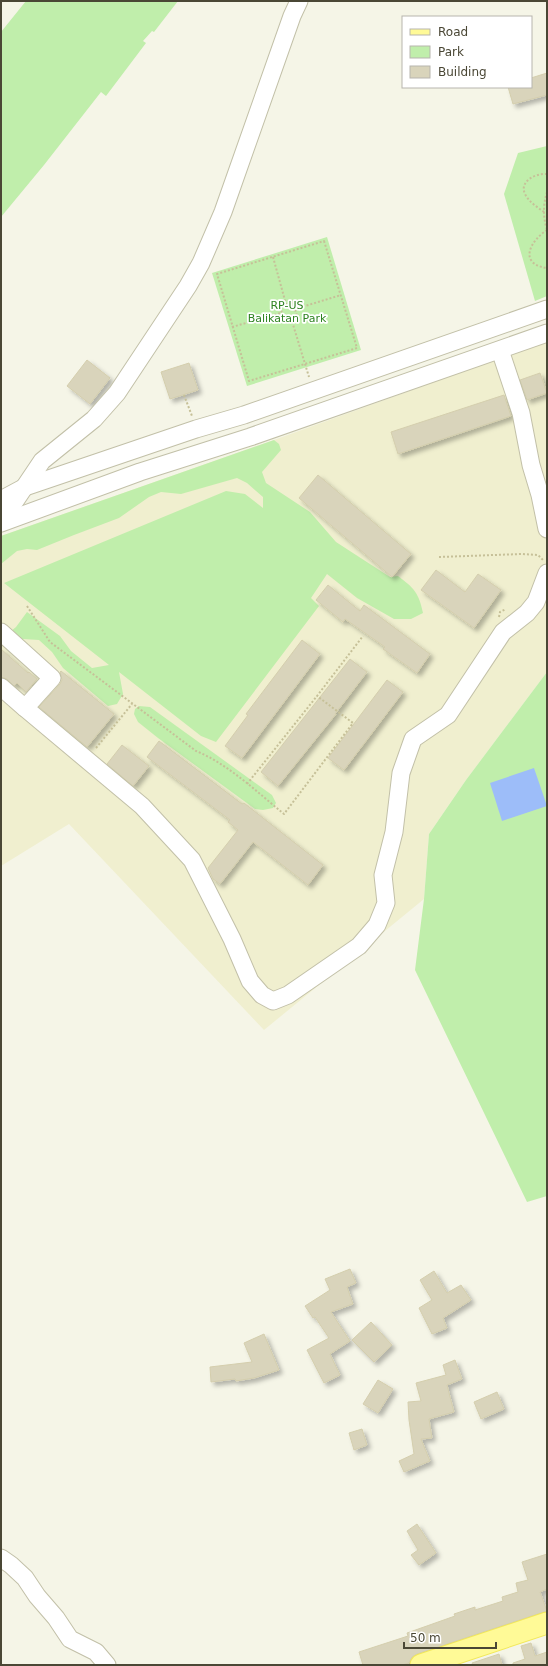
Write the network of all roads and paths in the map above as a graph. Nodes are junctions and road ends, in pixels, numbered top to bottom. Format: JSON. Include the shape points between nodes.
{"nodes":[{"id":1,"x":299,"y":1,"type":"edge"},
{"id":2,"x":547,"y":174,"type":"edge"},
{"id":3,"x":547,"y":192,"type":"edge"},
{"id":4,"x":544,"y":212,"type":"junction"},
{"id":5,"x":547,"y":230,"type":"edge"},
{"id":6,"x":272,"y":257,"type":"junction"},
{"id":7,"x":547,"y":268,"type":"edge"},
{"id":8,"x":341,"y":295,"type":"junction"},
{"id":9,"x":286,"y":304,"type":"junction"},
{"id":10,"x":295,"y":309,"type":"junction"},
{"id":11,"x":547,"y":309,"type":"edge"},
{"id":12,"x":282,"y":313,"type":"junction"},
{"id":13,"x":291,"y":318,"type":"junction"},
{"id":14,"x":232,"y":327,"type":"junction"},
{"id":15,"x":547,"y":333,"type":"edge"},
{"id":16,"x":500,"y":350,"type":"junction"},
{"id":17,"x":304,"y":364,"type":"junction"},
{"id":18,"x":314,"y":389,"type":"junction"},
{"id":19,"x":184,"y":395,"type":"dead end"},
{"id":20,"x":244,"y":415,"type":"junction"},
{"id":21,"x":196,"y":429,"type":"junction"},
{"id":22,"x":250,"y":437,"type":"junction"},
{"id":23,"x":25,"y":487,"type":"junction"},
{"id":24,"x":1,"y":500,"type":"edge"},
{"id":25,"x":1,"y":523,"type":"edge"},
{"id":26,"x":547,"y":529,"type":"edge"},
{"id":27,"x":547,"y":573,"type":"edge"},
{"id":28,"x":27,"y":606,"type":"dead end"},
{"id":29,"x":1,"y":632,"type":"edge"},
{"id":30,"x":363,"y":636,"type":"dead end"},
{"id":31,"x":1,"y":687,"type":"edge"},
{"id":32,"x":318,"y":696,"type":"junction"},
{"id":33,"x":132,"y":704,"type":"junction"},
{"id":34,"x":24,"y":708,"type":"junction"},
{"id":35,"x":86,"y":761,"type":"junction"},
{"id":36,"x":247,"y":784,"type":"junction"},
{"id":37,"x":1,"y":1558,"type":"edge"},
{"id":38,"x":547,"y":1623,"type":"edge"},
{"id":39,"x":107,"y":1665,"type":"edge"},
{"id":40,"x":421,"y":1665,"type":"edge"}],
"edges":[{"from":1,"to":23,"type":"street","via":[[224,212],[201,263],[118,393],[94,419],[42,461]]},
{"from":2,"to":4,"type":"path","via":[[534,176],[528,180],[524,193],[528,200]]},
{"from":3,"to":4,"type":"path"},
{"from":4,"to":5,"type":"path"},
{"from":5,"to":7,"type":"path","via":[[534,241],[530,248],[530,256],[533,263]]},
{"from":6,"to":8,"type":"path","via":[[324,241]]},
{"from":6,"to":9,"type":"path"},
{"from":6,"to":14,"type":"path","via":[[217,274]]},
{"from":8,"to":10,"type":"path"},
{"from":8,"to":17,"type":"path","via":[[357,348]]},
{"from":9,"to":10,"type":"path","via":[[293,302]]},
{"from":9,"to":12,"type":"path","via":[[280,306]]},
{"from":10,"to":13,"type":"path","via":[[297,316]]},
{"from":11,"to":18,"type":"street"},
{"from":12,"to":13,"type":"path","via":[[284,320]]},
{"from":12,"to":14,"type":"path"},
{"from":13,"to":17,"type":"path"},
{"from":14,"to":17,"type":"path","via":[[249,381]]},
{"from":15,"to":16,"type":"street"},
{"from":16,"to":22,"type":"street"},
{"from":16,"to":26,"type":"street","via":[[521,413]]},
{"from":17,"to":18,"type":"path"},
{"from":18,"to":20,"type":"street"},
{"from":19,"to":21,"type":"path"},
{"from":20,"to":21,"type":"street"},
{"from":20,"to":22,"type":"street"},
{"from":21,"to":23,"type":"street"},
{"from":22,"to":25,"type":"street","via":[[140,472]]},
{"from":23,"to":24,"type":"street"},
{"from":23,"to":25,"type":"street"},
{"from":27,"to":35,"type":"street","via":[[536,602],[527,613],[503,632],[448,715],[413,739],[401,773],[394,832],[383,875],[386,903],[377,925],[359,946],[288,995],[273,1000],[262,995],[250,981],[192,860],[142,806]]},
{"from":28,"to":33,"type":"path","via":[[50,642]]},
{"from":29,"to":34,"type":"street","via":[[52,678]]},
{"from":30,"to":32,"type":"path"},
{"from":31,"to":34,"type":"street"},
{"from":32,"to":36,"type":"path"},
{"from":32,"to":36,"type":"path","via":[[352,722],[284,814]]},
{"from":33,"to":35,"type":"path"},
{"from":33,"to":36,"type":"path","via":[[196,751],[208,756]]},
{"from":34,"to":35,"type":"street"},
{"from":37,"to":39,"type":"street","via":[[25,1578],[70,1639],[96,1652]]},
{"from":38,"to":40,"type":"main road"}]}
